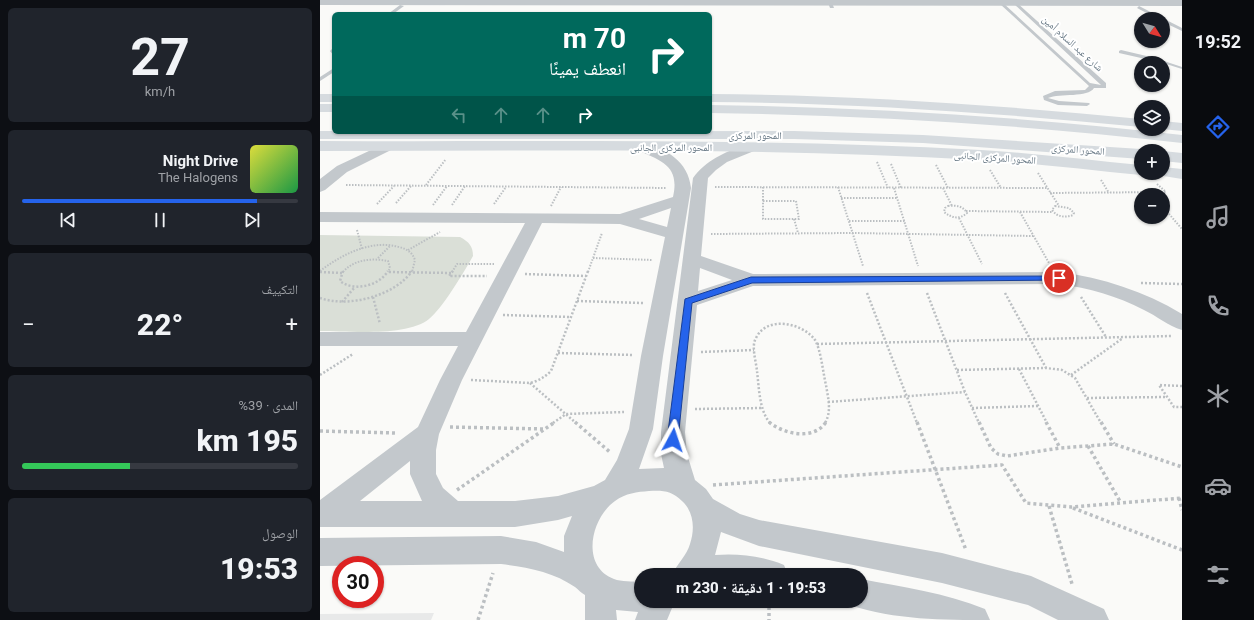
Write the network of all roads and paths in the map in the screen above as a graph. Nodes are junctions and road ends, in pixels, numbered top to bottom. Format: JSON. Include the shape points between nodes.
{"nodes":[{"id":1,"x":320,"y":2,"type":"edge"},
{"id":2,"x":1182,"y":3,"type":"edge"},
{"id":3,"x":831,"y":4,"type":"edge"},
{"id":4,"x":841,"y":4,"type":"edge"},
{"id":5,"x":1004,"y":5,"type":"junction"},
{"id":6,"x":1017,"y":5,"type":"junction"},
{"id":7,"x":320,"y":6,"type":"edge"},
{"id":8,"x":402,"y":6,"type":"junction"},
{"id":9,"x":1139,"y":7,"type":"junction"},
{"id":10,"x":1182,"y":7,"type":"edge"},
{"id":11,"x":393,"y":12,"type":"edge"},
{"id":12,"x":1149,"y":12,"type":"edge"},
{"id":13,"x":1170,"y":23,"type":"edge"},
{"id":14,"x":1182,"y":30,"type":"edge"},
{"id":15,"x":1121,"y":52,"type":"dead end"},
{"id":16,"x":1170,"y":68,"type":"edge"},
{"id":17,"x":1181,"y":68,"type":"edge"},
{"id":18,"x":332,"y":71,"type":"edge"},
{"id":19,"x":320,"y":78,"type":"edge"},
{"id":20,"x":1092,"y":86,"type":"junction"},
{"id":21,"x":320,"y":98,"type":"edge"},
{"id":22,"x":332,"y":98,"type":"edge"},
{"id":23,"x":712,"y":98,"type":"edge"},
{"id":24,"x":1087,"y":104,"type":"dead end"},
{"id":25,"x":320,"y":108,"type":"edge"},
{"id":26,"x":332,"y":108,"type":"edge"},
{"id":27,"x":712,"y":109,"type":"edge"},
{"id":28,"x":1134,"y":122,"type":"edge"},
{"id":29,"x":1170,"y":126,"type":"edge"},
{"id":30,"x":1182,"y":127,"type":"edge"},
{"id":31,"x":320,"y":135,"type":"edge"},
{"id":32,"x":1182,"y":139,"type":"edge"},
{"id":33,"x":320,"y":146,"type":"edge"},
{"id":34,"x":335,"y":146,"type":"junction"},
{"id":35,"x":388,"y":146,"type":"junction"},
{"id":36,"x":455,"y":147,"type":"junction"},
{"id":37,"x":642,"y":147,"type":"junction"},
{"id":38,"x":748,"y":148,"type":"junction"},
{"id":39,"x":1134,"y":154,"type":"edge"},
{"id":40,"x":1170,"y":157,"type":"edge"},
{"id":41,"x":875,"y":158,"type":"dead end"},
{"id":42,"x":1182,"y":158,"type":"edge"},
{"id":43,"x":888,"y":159,"type":"dead end"},
{"id":44,"x":934,"y":162,"type":"dead end"},
{"id":45,"x":988,"y":166,"type":"dead end"},
{"id":46,"x":1035,"y":169,"type":"dead end"},
{"id":47,"x":1134,"y":169,"type":"edge"},
{"id":48,"x":1182,"y":174,"type":"edge"},
{"id":49,"x":1170,"y":176,"type":"edge"},
{"id":50,"x":325,"y":183,"type":"edge"},
{"id":51,"x":394,"y":185,"type":"junction"},
{"id":52,"x":411,"y":186,"type":"junction"},
{"id":53,"x":426,"y":186,"type":"junction"},
{"id":54,"x":448,"y":186,"type":"junction"},
{"id":55,"x":466,"y":186,"type":"junction"},
{"id":56,"x":506,"y":186,"type":"junction"},
{"id":57,"x":561,"y":187,"type":"junction"},
{"id":58,"x":763,"y":187,"type":"junction"},
{"id":59,"x":838,"y":187,"type":"junction"},
{"id":60,"x":888,"y":188,"type":"junction"},
{"id":61,"x":894,"y":188,"type":"junction"},
{"id":62,"x":901,"y":188,"type":"junction"},
{"id":63,"x":943,"y":188,"type":"junction"},
{"id":64,"x":948,"y":188,"type":"junction"},
{"id":65,"x":1001,"y":188,"type":"junction"},
{"id":66,"x":1047,"y":188,"type":"junction"},
{"id":67,"x":688,"y":192,"type":"junction"},
{"id":68,"x":1050,"y":193,"type":"junction"},
{"id":69,"x":1134,"y":194,"type":"edge"},
{"id":70,"x":841,"y":198,"type":"junction"},
{"id":71,"x":897,"y":198,"type":"junction"},
{"id":72,"x":763,"y":201,"type":"junction"},
{"id":73,"x":952,"y":206,"type":"junction"},
{"id":74,"x":1060,"y":206,"type":"junction"},
{"id":75,"x":966,"y":211,"type":"junction"},
{"id":76,"x":1019,"y":212,"type":"junction"},
{"id":77,"x":1053,"y":212,"type":"junction"},
{"id":78,"x":1170,"y":215,"type":"edge"},
{"id":79,"x":320,"y":217,"type":"edge"},
{"id":80,"x":359,"y":217,"type":"junction"},
{"id":81,"x":384,"y":218,"type":"junction"},
{"id":82,"x":424,"y":218,"type":"junction"},
{"id":83,"x":443,"y":218,"type":"junction"},
{"id":84,"x":464,"y":218,"type":"junction"},
{"id":85,"x":486,"y":218,"type":"junction"},
{"id":86,"x":959,"y":218,"type":"junction"},
{"id":87,"x":540,"y":219,"type":"junction"},
{"id":88,"x":614,"y":219,"type":"junction"},
{"id":89,"x":794,"y":219,"type":"junction"},
{"id":90,"x":848,"y":221,"type":"junction"},
{"id":91,"x":905,"y":221,"type":"junction"},
{"id":92,"x":1182,"y":229,"type":"edge"},
{"id":93,"x":798,"y":233,"type":"junction"},
{"id":94,"x":853,"y":233,"type":"junction"},
{"id":95,"x":674,"y":234,"type":"junction"},
{"id":96,"x":695,"y":234,"type":"junction"},
{"id":97,"x":910,"y":235,"type":"junction"},
{"id":98,"x":968,"y":235,"type":"junction"},
{"id":99,"x":1033,"y":236,"type":"junction"},
{"id":100,"x":390,"y":246,"type":"junction"},
{"id":101,"x":362,"y":249,"type":"junction"},
{"id":102,"x":408,"y":250,"type":"junction"},
{"id":103,"x":593,"y":258,"type":"junction"},
{"id":104,"x":378,"y":259,"type":"junction"},
{"id":105,"x":692,"y":259,"type":"junction"},
{"id":106,"x":670,"y":261,"type":"junction"},
{"id":107,"x":320,"y":271,"type":"edge"},
{"id":108,"x":508,"y":271,"type":"junction"},
{"id":109,"x":389,"y":272,"type":"junction"},
{"id":110,"x":412,"y":272,"type":"junction"},
{"id":111,"x":342,"y":273,"type":"junction"},
{"id":112,"x":451,"y":273,"type":"junction"},
{"id":113,"x":586,"y":276,"type":"junction"},
{"id":114,"x":865,"y":279,"type":"junction"},
{"id":115,"x":922,"y":279,"type":"junction"},
{"id":116,"x":994,"y":279,"type":"junction"},
{"id":117,"x":1065,"y":279,"type":"junction"},
{"id":118,"x":751,"y":280,"type":"junction"},
{"id":119,"x":355,"y":287,"type":"junction"},
{"id":120,"x":373,"y":297,"type":"junction"},
{"id":121,"x":320,"y":298,"type":"edge"},
{"id":122,"x":688,"y":301,"type":"junction"},
{"id":123,"x":342,"y":302,"type":"junction"},
{"id":124,"x":577,"y":302,"type":"junction"},
{"id":125,"x":662,"y":303,"type":"junction"},
{"id":126,"x":485,"y":315,"type":"junction"},
{"id":127,"x":571,"y":317,"type":"junction"},
{"id":128,"x":1178,"y":330,"type":"edge"},
{"id":129,"x":1106,"y":337,"type":"junction"},
{"id":130,"x":1124,"y":337,"type":"junction"},
{"id":131,"x":320,"y":339,"type":"edge"},
{"id":132,"x":380,"y":339,"type":"junction"},
{"id":133,"x":472,"y":339,"type":"junction"},
{"id":134,"x":1031,"y":339,"type":"junction"},
{"id":135,"x":945,"y":341,"type":"junction"},
{"id":136,"x":886,"y":342,"type":"junction"},
{"id":137,"x":817,"y":344,"type":"junction"},
{"id":138,"x":754,"y":350,"type":"junction"},
{"id":139,"x":682,"y":352,"type":"junction"},
{"id":140,"x":558,"y":353,"type":"junction"},
{"id":141,"x":652,"y":356,"type":"junction"},
{"id":142,"x":1018,"y":368,"type":"junction"},
{"id":143,"x":1046,"y":368,"type":"junction"},
{"id":144,"x":956,"y":370,"type":"junction"},
{"id":145,"x":320,"y":375,"type":"edge"},
{"id":146,"x":1071,"y":375,"type":"junction"},
{"id":147,"x":451,"y":380,"type":"junction"},
{"id":148,"x":530,"y":383,"type":"junction"},
{"id":149,"x":1182,"y":386,"type":"edge"},
{"id":150,"x":965,"y":392,"type":"junction"},
{"id":151,"x":906,"y":395,"type":"junction"},
{"id":152,"x":1166,"y":397,"type":"junction"},
{"id":153,"x":1086,"y":398,"type":"junction"},
{"id":154,"x":828,"y":402,"type":"junction"},
{"id":155,"x":1038,"y":406,"type":"junction"},
{"id":156,"x":1182,"y":407,"type":"edge"},
{"id":157,"x":763,"y":408,"type":"junction"},
{"id":158,"x":972,"y":408,"type":"junction"},
{"id":159,"x":676,"y":409,"type":"junction"},
{"id":160,"x":643,"y":412,"type":"junction"},
{"id":161,"x":566,"y":414,"type":"junction"},
{"id":162,"x":428,"y":430,"type":"junction"},
{"id":163,"x":544,"y":430,"type":"junction"},
{"id":164,"x":320,"y":431,"type":"edge"},
{"id":165,"x":1114,"y":444,"type":"junction"},
{"id":166,"x":1088,"y":446,"type":"junction"},
{"id":167,"x":1060,"y":448,"type":"junction"},
{"id":168,"x":1182,"y":467,"type":"edge"},
{"id":169,"x":935,"y":469,"type":"junction"},
{"id":170,"x":614,"y":483,"type":"junction"},
{"id":171,"x":694,"y":497,"type":"junction"},
{"id":172,"x":1181,"y":498,"type":"edge"},
{"id":173,"x":1121,"y":503,"type":"junction"},
{"id":174,"x":1049,"y":506,"type":"junction"},
{"id":175,"x":1071,"y":507,"type":"junction"},
{"id":176,"x":446,"y":509,"type":"junction"},
{"id":177,"x":1182,"y":510,"type":"edge"},
{"id":178,"x":321,"y":514,"type":"edge"},
{"id":179,"x":501,"y":550,"type":"junction"},
{"id":180,"x":1182,"y":550,"type":"edge"},
{"id":181,"x":320,"y":552,"type":"edge"},
{"id":182,"x":693,"y":568,"type":"edge"},
{"id":183,"x":719,"y":568,"type":"edge"},
{"id":184,"x":736,"y":568,"type":"edge"},
{"id":185,"x":976,"y":577,"type":"junction"},
{"id":186,"x":594,"y":583,"type":"junction"},
{"id":187,"x":868,"y":595,"type":"edge"},
{"id":188,"x":634,"y":598,"type":"edge"},
{"id":189,"x":656,"y":608,"type":"edge"},
{"id":190,"x":769,"y":608,"type":"edge"},
{"id":191,"x":1086,"y":616,"type":"edge"},
{"id":192,"x":478,"y":620,"type":"edge"},
{"id":193,"x":601,"y":620,"type":"edge"},
{"id":194,"x":651,"y":620,"type":"edge"},
{"id":195,"x":769,"y":620,"type":"edge"},
{"id":196,"x":974,"y":620,"type":"edge"}],
"edges":[{"from":1,"to":3,"type":"street"},
{"from":2,"to":6,"type":"street"},
{"from":3,"to":4,"type":"street"},
{"from":3,"to":8,"type":"street"},
{"from":4,"to":5,"type":"street"},
{"from":5,"to":6,"type":"street"},
{"from":5,"to":20,"type":"lane","name":"شارع عبد السلام أمين"},
{"from":6,"to":9,"type":"street"},
{"from":6,"to":20,"type":"lane","name":"شارع عبد السلام أمين","via":[[1105,85]]},
{"from":7,"to":8,"type":"street"},
{"from":8,"to":11,"type":"lane"},
{"from":9,"to":10,"type":"street"},
{"from":9,"to":12,"type":"lane"},
{"from":13,"to":14,"type":"lane"},
{"from":15,"to":17,"type":"lane"},
{"from":16,"to":17,"type":"lane"},
{"from":18,"to":19,"type":"lane"},
{"from":20,"to":24,"type":"lane","via":[[1086,92],[1055,93],[1045,97],[1054,102]]},
{"from":21,"to":22,"type":"main road"},
{"from":23,"to":28,"type":"main road","via":[[907,104]]},
{"from":25,"to":26,"type":"main road"},
{"from":27,"to":32,"type":"main road","name":"المحور المركزى","via":[[971,118]]},
{"from":29,"to":30,"type":"main road"},
{"from":31,"to":39,"type":"main road","name":"المحور المركزى","via":[[794,135],[930,140]]},
{"from":33,"to":34,"type":"main road","name":"المحور المركزى الجانبى"},
{"from":34,"to":35,"type":"main road","name":"المحور المركزى الجانبى"},
{"from":34,"to":50,"type":"street","via":[[340,160],[338,168]]},
{"from":35,"to":36,"type":"main road","name":"المحور المركزى الجانبى"},
{"from":35,"to":50,"type":"street","via":[[355,161]]},
{"from":36,"to":37,"type":"main road","name":"المحور المركزى الجانبى"},
{"from":36,"to":53,"type":"path"},
{"from":37,"to":38,"type":"main road","name":"المحور المركزى الجانبى"},
{"from":37,"to":67,"type":"street","via":[[677,167]]},
{"from":38,"to":47,"type":"main road","name":"المحور المركزى الجانبى","via":[[884,150],[982,155]]},
{"from":38,"to":67,"type":"street","via":[[714,163]]},
{"from":40,"to":42,"type":"main road"},
{"from":41,"to":60,"type":"path"},
{"from":43,"to":62,"type":"path"},
{"from":44,"to":64,"type":"path"},
{"from":45,"to":65,"type":"path"},
{"from":46,"to":66,"type":"path"},
{"from":48,"to":49,"type":"main road"},
{"from":50,"to":51,"type":"path"},
{"from":51,"to":52,"type":"path"},
{"from":51,"to":80,"type":"path"},
{"from":52,"to":53,"type":"path"},
{"from":52,"to":81,"type":"path"},
{"from":53,"to":54,"type":"path"},
{"from":54,"to":55,"type":"path"},
{"from":54,"to":82,"type":"path"},
{"from":55,"to":56,"type":"path"},
{"from":55,"to":83,"type":"path"},
{"from":56,"to":57,"type":"path"},
{"from":56,"to":85,"type":"path"},
{"from":57,"to":67,"type":"path"},
{"from":57,"to":87,"type":"path"},
{"from":58,"to":59,"type":"path"},
{"from":58,"to":67,"type":"path"},
{"from":58,"to":72,"type":"path"},
{"from":59,"to":60,"type":"path"},
{"from":59,"to":70,"type":"path"},
{"from":60,"to":61,"type":"path"},
{"from":61,"to":62,"type":"path"},
{"from":61,"to":71,"type":"path"},
{"from":62,"to":63,"type":"path"},
{"from":63,"to":64,"type":"path"},
{"from":63,"to":73,"type":"path"},
{"from":64,"to":65,"type":"path"},
{"from":65,"to":66,"type":"path"},
{"from":66,"to":68,"type":"path"},
{"from":67,"to":88,"type":"street"},
{"from":67,"to":95,"type":"street"},
{"from":67,"to":96,"type":"street"},
{"from":68,"to":69,"type":"path"},
{"from":68,"to":74,"type":"path"},
{"from":70,"to":71,"type":"path"},
{"from":70,"to":90,"type":"path"},
{"from":71,"to":91,"type":"path"},
{"from":72,"to":89,"type":"path","via":[[763,219]]},
{"from":72,"to":89,"type":"path","via":[[796,201],[799,219]]},
{"from":73,"to":75,"type":"path"},
{"from":73,"to":86,"type":"path","via":[[945,208],[944,212]]},
{"from":74,"to":77,"type":"path","via":[[1053,208]]},
{"from":74,"to":77,"type":"path","via":[[1073,211],[1073,215],[1066,217]]},
{"from":75,"to":76,"type":"path"},
{"from":75,"to":86,"type":"path","via":[[965,215]]},
{"from":76,"to":77,"type":"path"},
{"from":76,"to":99,"type":"path"},
{"from":78,"to":92,"type":"path"},
{"from":79,"to":80,"type":"street"},
{"from":80,"to":81,"type":"street"},
{"from":80,"to":101,"type":"path"},
{"from":81,"to":82,"type":"street"},
{"from":82,"to":83,"type":"street"},
{"from":83,"to":84,"type":"street"},
{"from":84,"to":85,"type":"street"},
{"from":84,"to":102,"type":"path"},
{"from":85,"to":87,"type":"street"},
{"from":86,"to":98,"type":"path"},
{"from":87,"to":88,"type":"street"},
{"from":87,"to":108,"type":"street"},
{"from":88,"to":95,"type":"street"},
{"from":88,"to":103,"type":"path"},
{"from":89,"to":93,"type":"path"},
{"from":90,"to":91,"type":"path"},
{"from":90,"to":94,"type":"path"},
{"from":91,"to":97,"type":"path"},
{"from":93,"to":94,"type":"path"},
{"from":93,"to":96,"type":"path"},
{"from":94,"to":97,"type":"path"},
{"from":94,"to":114,"type":"path"},
{"from":95,"to":106,"type":"street"},
{"from":96,"to":105,"type":"street"},
{"from":97,"to":98,"type":"path"},
{"from":97,"to":115,"type":"path"},
{"from":98,"to":99,"type":"path"},
{"from":98,"to":116,"type":"path"},
{"from":99,"to":117,"type":"path"},
{"from":100,"to":101,"type":"path"},
{"from":100,"to":102,"type":"path"},
{"from":100,"to":104,"type":"path"},
{"from":101,"to":107,"type":"path","via":[[338,258]]},
{"from":102,"to":110,"type":"path","via":[[415,259]]},
{"from":103,"to":106,"type":"path"},
{"from":103,"to":113,"type":"path"},
{"from":104,"to":109,"type":"path","via":[[388,261]]},
{"from":104,"to":111,"type":"path","via":[[358,262]]},
{"from":105,"to":118,"type":"street"},
{"from":105,"to":122,"type":"street"},
{"from":106,"to":125,"type":"street"},
{"from":107,"to":111,"type":"path"},
{"from":108,"to":112,"type":"path","via":[[458,264]]},
{"from":108,"to":112,"type":"path","via":[[449,276]]},
{"from":108,"to":113,"type":"path"},
{"from":108,"to":126,"type":"street"},
{"from":109,"to":110,"type":"path"},
{"from":109,"to":119,"type":"path","via":[[371,283]]},
{"from":110,"to":112,"type":"path"},
{"from":110,"to":120,"type":"path","via":[[397,286]]},
{"from":111,"to":119,"type":"path","via":[[340,281]]},
{"from":113,"to":124,"type":"path"},
{"from":114,"to":115,"type":"street"},
{"from":114,"to":118,"type":"street"},
{"from":114,"to":136,"type":"path"},
{"from":115,"to":116,"type":"street"},
{"from":115,"to":135,"type":"path"},
{"from":116,"to":117,"type":"street"},
{"from":116,"to":134,"type":"path"},
{"from":117,"to":128,"type":"street","via":[[1110,288],[1137,298],[1162,310]]},
{"from":117,"to":129,"type":"path"},
{"from":118,"to":122,"type":"street"},
{"from":119,"to":123,"type":"path"},
{"from":120,"to":123,"type":"path"},
{"from":120,"to":132,"type":"path"},
{"from":121,"to":123,"type":"path"},
{"from":122,"to":139,"type":"street"},
{"from":124,"to":125,"type":"path"},
{"from":124,"to":127,"type":"path"},
{"from":125,"to":141,"type":"street"},
{"from":126,"to":127,"type":"path"},
{"from":126,"to":133,"type":"street"},
{"from":127,"to":140,"type":"path"},
{"from":128,"to":130,"type":"path"},
{"from":129,"to":130,"type":"path"},
{"from":129,"to":134,"type":"path"},
{"from":130,"to":146,"type":"path"},
{"from":131,"to":132,"type":"street"},
{"from":132,"to":133,"type":"street"},
{"from":132,"to":145,"type":"path"},
{"from":133,"to":147,"type":"street"},
{"from":134,"to":135,"type":"path"},
{"from":134,"to":143,"type":"path"},
{"from":135,"to":136,"type":"path"},
{"from":135,"to":144,"type":"path"},
{"from":136,"to":137,"type":"path"},
{"from":136,"to":151,"type":"path"},
{"from":137,"to":138,"type":"path","via":[[804,329],[781,323],[759,332],[754,342]]},
{"from":137,"to":154,"type":"path"},
{"from":138,"to":139,"type":"path"},
{"from":138,"to":157,"type":"path"},
{"from":139,"to":159,"type":"street"},
{"from":140,"to":141,"type":"path"},
{"from":140,"to":148,"type":"path","via":[[546,377]]},
{"from":141,"to":160,"type":"street"},
{"from":142,"to":143,"type":"path"},
{"from":142,"to":144,"type":"path"},
{"from":142,"to":155,"type":"path"},
{"from":143,"to":146,"type":"path","via":[[1063,370]]},
{"from":144,"to":150,"type":"path"},
{"from":146,"to":153,"type":"path"},
{"from":147,"to":148,"type":"path"},
{"from":147,"to":162,"type":"street"},
{"from":148,"to":161,"type":"path"},
{"from":149,"to":152,"type":"path","via":[[1159,385]]},
{"from":150,"to":151,"type":"path"},
{"from":150,"to":158,"type":"path"},
{"from":151,"to":154,"type":"path"},
{"from":151,"to":169,"type":"path"},
{"from":152,"to":153,"type":"path"},
{"from":152,"to":156,"type":"path","via":[[1174,407]]},
{"from":153,"to":165,"type":"path"},
{"from":154,"to":157,"type":"path","via":[[830,412],[824,424],[805,434],[792,433],[775,426],[763,414]]},
{"from":155,"to":158,"type":"path"},
{"from":155,"to":167,"type":"path"},
{"from":157,"to":159,"type":"path"},
{"from":158,"to":167,"type":"path","via":[[991,448],[998,454],[1007,456]]},
{"from":159,"to":171,"type":"street","via":[[672,449],[677,468]]},
{"from":160,"to":161,"type":"path"},
{"from":160,"to":170,"type":"street","via":[[639,435]]},
{"from":161,"to":163,"type":"path"},
{"from":161,"to":170,"type":"path"},
{"from":162,"to":163,"type":"path"},
{"from":162,"to":164,"type":"path"},
{"from":162,"to":176,"type":"street","via":[[423,450],[423,474],[433,496]]},
{"from":162,"to":178,"type":"street"},
{"from":163,"to":176,"type":"path"},
{"from":165,"to":166,"type":"path"},
{"from":165,"to":168,"type":"path"},
{"from":166,"to":167,"type":"path"},
{"from":166,"to":173,"type":"path"},
{"from":169,"to":171,"type":"path"},
{"from":169,"to":174,"type":"path","via":[[1002,465],[1026,503]]},
{"from":169,"to":185,"type":"path"},
{"from":170,"to":171,"type":"street","via":[[651,477],[669,479]]},
{"from":170,"to":176,"type":"street","via":[[558,508],[529,513]]},
{"from":170,"to":186,"type":"street","via":[[590,508],[577,536],[580,565]]},
{"from":171,"to":182,"type":"street","via":[[707,521],[707,535],[704,549]]},
{"from":171,"to":185,"type":"street","via":[[719,519],[738,528]]},
{"from":172,"to":173,"type":"path"},
{"from":172,"to":177,"type":"path"},
{"from":173,"to":175,"type":"path"},
{"from":174,"to":175,"type":"path"},
{"from":174,"to":191,"type":"path"},
{"from":175,"to":180,"type":"path"},
{"from":176,"to":178,"type":"street"},
{"from":179,"to":181,"type":"street"},
{"from":179,"to":186,"type":"street","via":[[547,558]]},
{"from":179,"to":192,"type":"path"},
{"from":183,"to":184,"type":"street"},
{"from":185,"to":191,"type":"street","via":[[1031,591]]},
{"from":186,"to":188,"type":"street","via":[[614,596]]},
{"from":186,"to":193,"type":"street"},
{"from":187,"to":196,"type":"street"},
{"from":189,"to":194,"type":"street"},
{"from":190,"to":195,"type":"path"}]}
